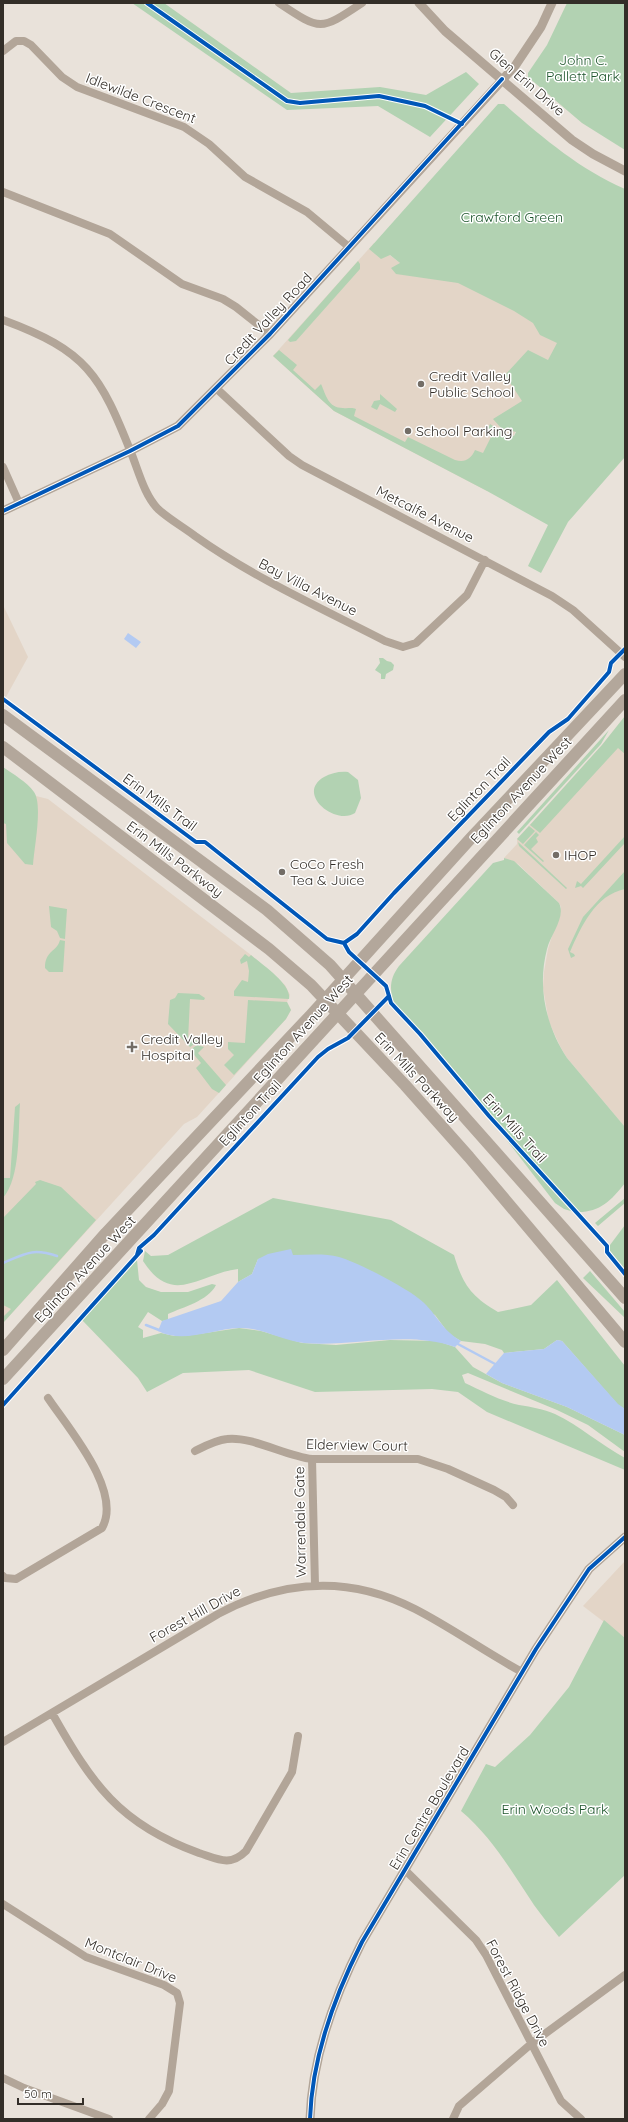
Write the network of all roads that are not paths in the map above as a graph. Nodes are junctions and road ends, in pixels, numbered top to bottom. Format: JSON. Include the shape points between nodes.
{"nodes":[{"id":1,"x":279,"y":3,"type":"edge"},
{"id":2,"x":362,"y":3,"type":"edge"},
{"id":3,"x":419,"y":3,"type":"edge"},
{"id":4,"x":552,"y":3,"type":"edge"},
{"id":5,"x":3,"y":51,"type":"edge"},
{"id":6,"x":502,"y":79,"type":"junction"},
{"id":7,"x":625,"y":171,"type":"edge"},
{"id":8,"x":3,"y":192,"type":"edge"},
{"id":9,"x":349,"y":247,"type":"junction"},
{"id":10,"x":3,"y":320,"type":"edge"},
{"id":11,"x":270,"y":334,"type":"junction"},
{"id":12,"x":217,"y":389,"type":"junction"},
{"id":13,"x":130,"y":451,"type":"junction"},
{"id":14,"x":3,"y":467,"type":"edge"},
{"id":15,"x":19,"y":503,"type":"junction"},
{"id":16,"x":3,"y":510,"type":"edge"},
{"id":17,"x":485,"y":560,"type":"junction"},
{"id":18,"x":625,"y":657,"type":"edge"},
{"id":19,"x":625,"y":674,"type":"edge"},
{"id":20,"x":625,"y":700,"type":"edge"},
{"id":21,"x":3,"y":716,"type":"edge"},
{"id":22,"x":3,"y":747,"type":"edge"},
{"id":23,"x":343,"y":979,"type":"junction"},
{"id":24,"x":356,"y":993,"type":"junction"},
{"id":25,"x":324,"y":1000,"type":"junction"},
{"id":26,"x":338,"y":1014,"type":"junction"},
{"id":27,"x":625,"y":1298,"type":"edge"},
{"id":28,"x":625,"y":1342,"type":"edge"},
{"id":29,"x":3,"y":1350,"type":"edge"},
{"id":30,"x":3,"y":1379,"type":"edge"},
{"id":31,"x":48,"y":1398,"type":"dead end"},
{"id":32,"x":195,"y":1451,"type":"dead end"},
{"id":33,"x":312,"y":1459,"type":"junction"},
{"id":34,"x":513,"y":1505,"type":"dead end"},
{"id":35,"x":625,"y":1537,"type":"edge"},
{"id":36,"x":3,"y":1576,"type":"edge"},
{"id":37,"x":315,"y":1585,"type":"junction"},
{"id":38,"x":522,"y":1672,"type":"junction"},
{"id":39,"x":52,"y":1713,"type":"junction"},
{"id":40,"x":298,"y":1736,"type":"dead end"},
{"id":41,"x":3,"y":1742,"type":"edge"},
{"id":42,"x":405,"y":1870,"type":"junction"},
{"id":43,"x":3,"y":1904,"type":"edge"},
{"id":44,"x":625,"y":1975,"type":"edge"},
{"id":45,"x":531,"y":2044,"type":"junction"},
{"id":46,"x":3,"y":2078,"type":"edge"},
{"id":47,"x":109,"y":2119,"type":"edge"},
{"id":48,"x":149,"y":2119,"type":"edge"},
{"id":49,"x":310,"y":2119,"type":"edge"},
{"id":50,"x":453,"y":2119,"type":"edge"},
{"id":51,"x":580,"y":2119,"type":"edge"}],
"edges":[{"from":1,"to":2,"type":"street","via":[[315,24],[334,22]]},
{"from":3,"to":6,"type":"street","name":"Glen Erin Drive","via":[[445,30]]},
{"from":4,"to":6,"type":"street","name":"Credit Valley Road","via":[[527,49]]},
{"from":5,"to":9,"type":"street","name":"Idlewilde Crescent","via":[[16,41],[24,41],[76,88],[184,127],[198,135],[245,177],[306,212]]},
{"from":6,"to":7,"type":"street","name":"Glen Erin Drive","via":[[572,140]]},
{"from":6,"to":9,"type":"street","name":"Credit Valley Road"},
{"from":8,"to":11,"type":"street","via":[[110,234],[182,284],[236,307]]},
{"from":9,"to":11,"type":"street","name":"Credit Valley Road"},
{"from":10,"to":13,"type":"street","name":"Bay Villa Avenue","via":[[58,344],[93,374],[108,398]]},
{"from":11,"to":12,"type":"street","name":"Credit Valley Road"},
{"from":12,"to":13,"type":"street","name":"Credit Valley Road","via":[[178,426]]},
{"from":12,"to":17,"type":"street","name":"Metcalfe Avenue","via":[[302,465]]},
{"from":13,"to":15,"type":"street","name":"Credit Valley Road"},
{"from":13,"to":17,"type":"street","name":"Bay Villa Avenue","via":[[149,496],[164,514],[237,565],[396,646],[403,647],[416,643],[467,595]]},
{"from":14,"to":15,"type":"street"},
{"from":15,"to":16,"type":"street","name":"Credit Valley Road"},
{"from":17,"to":18,"type":"street","name":"Metcalfe Avenue","via":[[573,610]]},
{"from":19,"to":23,"type":"main road","name":"Eglinton Avenue West"},
{"from":20,"to":24,"type":"main road","name":"Eglinton Avenue West"},
{"from":21,"to":23,"type":"main road","name":"Erin Mills Parkway","via":[[267,910]]},
{"from":22,"to":25,"type":"main road","name":"Erin Mills Parkway","via":[[269,948]]},
{"from":23,"to":24,"type":"main road","name":"Erin Mills Parkway"},
{"from":23,"to":25,"type":"main road","name":"Eglinton Avenue West"},
{"from":24,"to":26,"type":"main road","name":"Eglinton Avenue West"},
{"from":24,"to":27,"type":"main road","name":"Erin Mills Parkway"},
{"from":25,"to":26,"type":"main road","name":"Erin Mills Parkway"},
{"from":25,"to":29,"type":"main road","name":"Eglinton Avenue West","via":[[106,1233]]},
{"from":26,"to":28,"type":"main road","name":"Erin Mills Parkway","via":[[469,1157]]},
{"from":26,"to":30,"type":"main road","name":"Eglinton Avenue West"},
{"from":31,"to":36,"type":"street","via":[[99,1473],[105,1491],[107,1515],[102,1528],[16,1579]]},
{"from":32,"to":33,"type":"street","name":"Elderview Court","via":[[210,1443],[236,1438],[296,1457]]},
{"from":33,"to":34,"type":"street","name":"Elderview Court","via":[[418,1459],[448,1469],[494,1490]]},
{"from":33,"to":37,"type":"street","name":"Warrendale Gate"},
{"from":35,"to":38,"type":"street","name":"Erin Centre Boulevard","via":[[589,1569]]},
{"from":37,"to":38,"type":"street","name":"Forest Hill Drive","via":[[348,1587],[396,1600]]},
{"from":37,"to":39,"type":"street","name":"Forest Hill Drive","via":[[268,1592],[235,1605]]},
{"from":38,"to":42,"type":"street","name":"Erin Centre Boulevard"},
{"from":39,"to":40,"type":"street","via":[[77,1757],[111,1801],[166,1839],[230,1862],[239,1859],[246,1851],[292,1772]]},
{"from":39,"to":41,"type":"street","name":"Forest Hill Drive"},
{"from":42,"to":45,"type":"street","name":"Forest Ridge Drive","via":[[476,1940]]},
{"from":42,"to":49,"type":"street","name":"Erin Centre Boulevard","via":[[362,1942],[342,1982],[316,2066],[310,2100]]},
{"from":43,"to":48,"type":"street","name":"Montclair Drive","via":[[86,1957],[164,1985],[177,1993],[180,2003],[169,2091]]},
{"from":44,"to":45,"type":"street"},
{"from":45,"to":50,"type":"street","via":[[459,2106]]},
{"from":45,"to":51,"type":"street","name":"Forest Ridge Drive","via":[[561,2101]]},
{"from":46,"to":47,"type":"street"}]}
